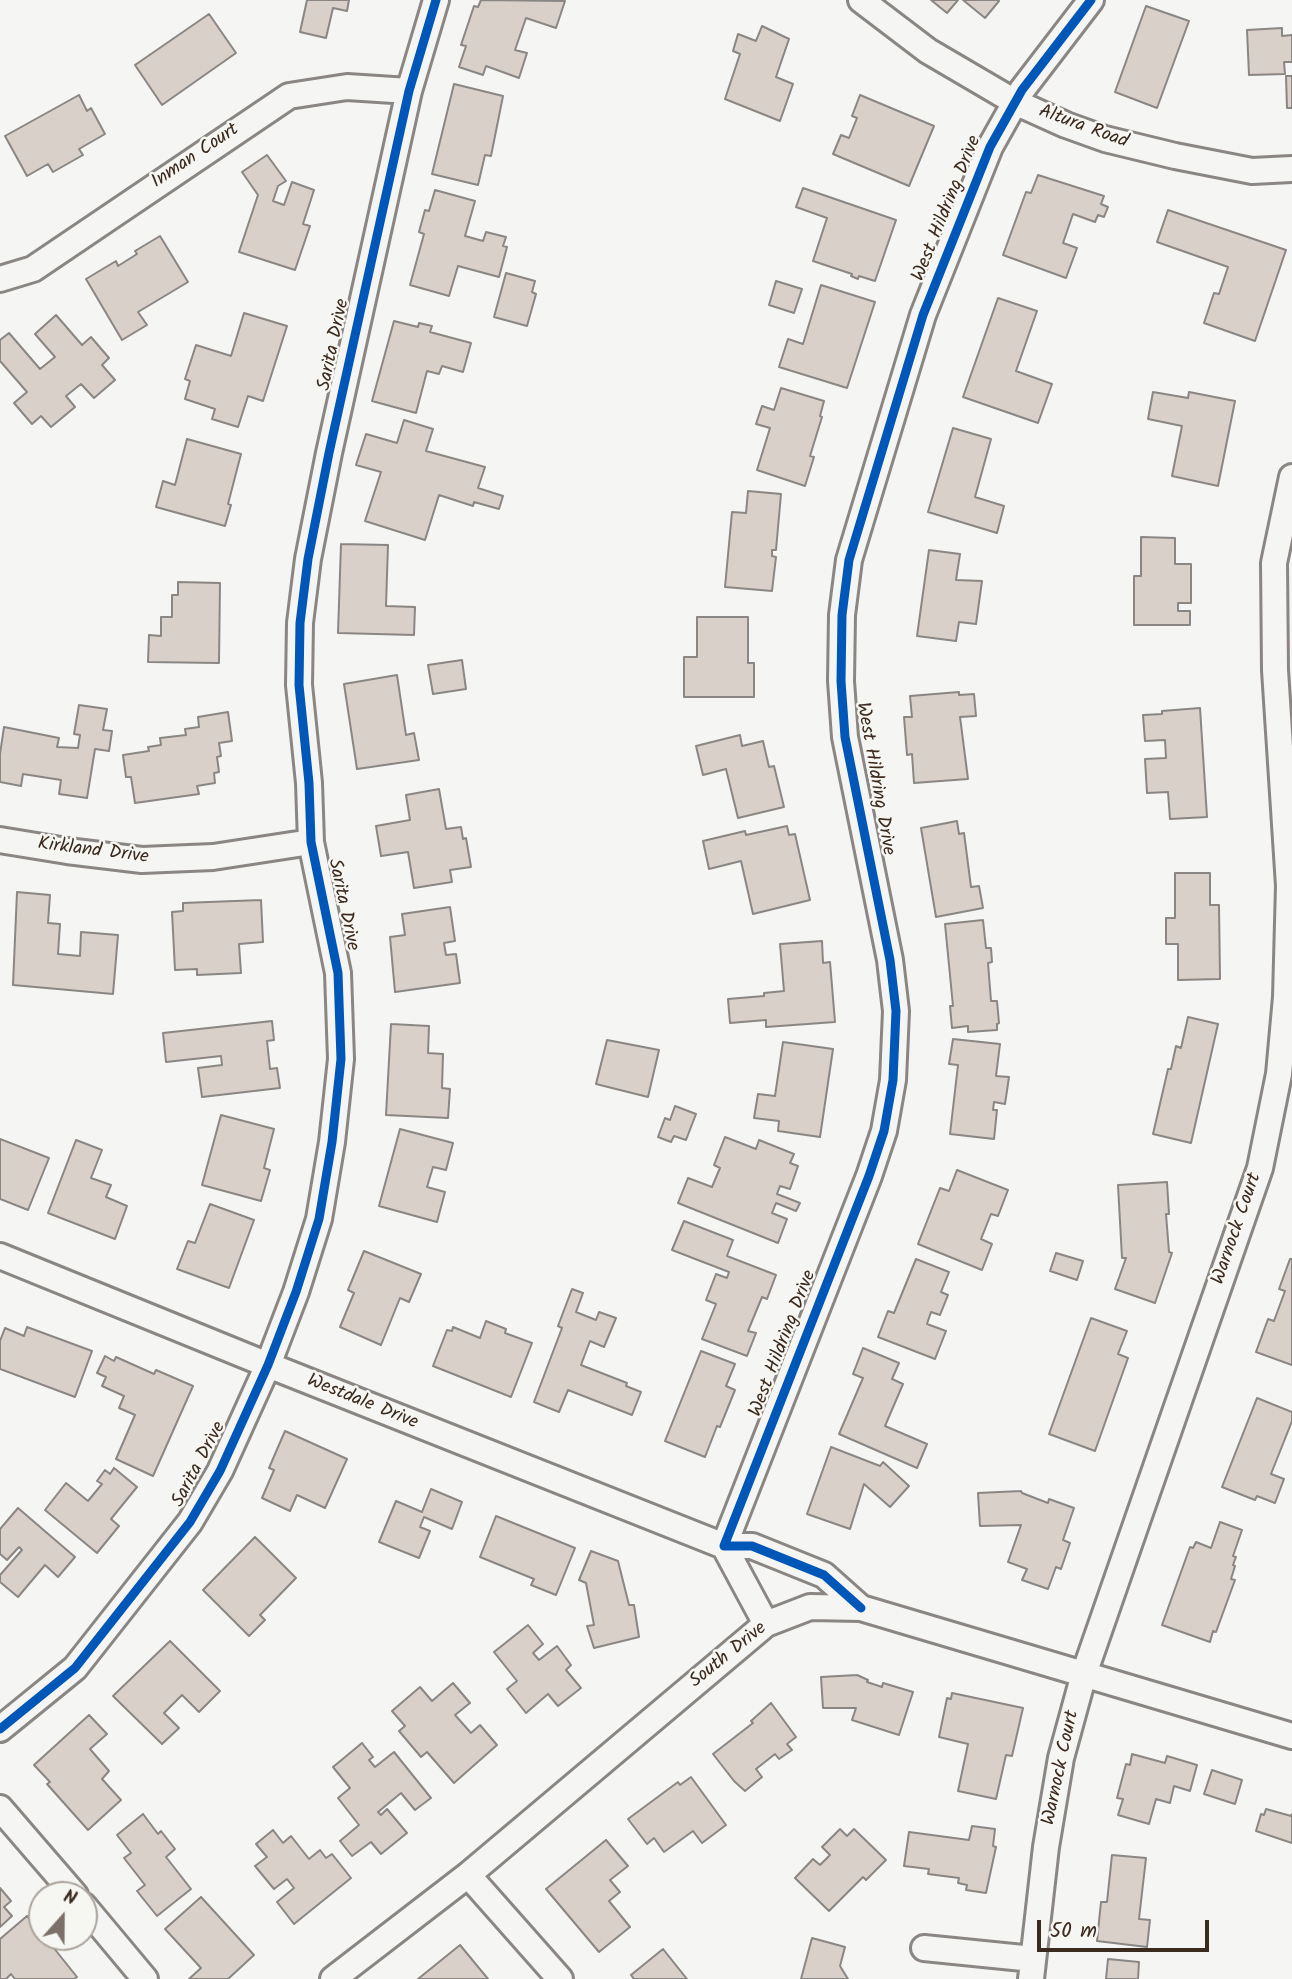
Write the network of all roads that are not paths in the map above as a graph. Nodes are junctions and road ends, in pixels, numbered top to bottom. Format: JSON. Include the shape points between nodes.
{"nodes":[{"id":1,"x":436,"y":0,"type":"edge"},
{"id":2,"x":861,"y":0,"type":"edge"},
{"id":3,"x":1091,"y":0,"type":"edge"},
{"id":4,"x":409,"y":91,"type":"junction"},
{"id":5,"x":1015,"y":102,"type":"junction"},
{"id":6,"x":1292,"y":169,"type":"edge"},
{"id":7,"x":0,"y":279,"type":"edge"},
{"id":8,"x":1292,"y":477,"type":"edge"},
{"id":9,"x":0,"y":840,"type":"edge"},
{"id":10,"x":311,"y":842,"type":"junction"},
{"id":11,"x":0,"y":1256,"type":"edge"},
{"id":12,"x":268,"y":1366,"type":"junction"},
{"id":13,"x":724,"y":1546,"type":"junction"},
{"id":14,"x":861,"y":1608,"type":"junction"},
{"id":15,"x":766,"y":1624,"type":"junction"},
{"id":16,"x":1084,"y":1674,"type":"junction"},
{"id":17,"x":0,"y":1729,"type":"edge"},
{"id":18,"x":1292,"y":1735,"type":"edge"},
{"id":19,"x":0,"y":1808,"type":"edge"},
{"id":20,"x":468,"y":1875,"type":"junction"},
{"id":21,"x":63,"y":1881,"type":"edge"},
{"id":22,"x":98,"y":1923,"type":"edge"},
{"id":23,"x":924,"y":1948,"type":"dead end"},
{"id":24,"x":1032,"y":1969,"type":"edge"},
{"id":25,"x":145,"y":1979,"type":"edge"},
{"id":26,"x":333,"y":1979,"type":"edge"},
{"id":27,"x":559,"y":1979,"type":"edge"}],
"edges":[{"from":1,"to":4,"type":"street","name":"Sarita Drive"},
{"from":2,"to":5,"type":"street","name":"Altura Road","via":[[928,51]]},
{"from":3,"to":5,"type":"street","name":"West Hildring Drive"},
{"from":4,"to":7,"type":"street","name":"Inman Court","via":[[347,87],[289,96],[33,269]]},
{"from":4,"to":10,"type":"street","name":"Sarita Drive","via":[[308,559],[299,685]]},
{"from":5,"to":6,"type":"street","name":"Altura Road","via":[[1105,139],[1175,156],[1252,170]]},
{"from":5,"to":13,"type":"street","name":"West Hildring Drive","via":[[990,147],[923,315],[849,560],[842,615],[845,737],[891,960],[896,1011],[893,1080],[884,1131]]},
{"from":8,"to":16,"type":"street","name":"Warnock Court","via":[[1274,563],[1275,670],[1289,886],[1279,1074],[1260,1168]]},
{"from":9,"to":10,"type":"street","name":"Kirkland Drive","via":[[142,860],[213,858]]},
{"from":10,"to":12,"type":"street","name":"Sarita Drive","via":[[338,973],[341,1059],[318,1219]]},
{"from":11,"to":12,"type":"street","name":"Westdale Drive"},
{"from":12,"to":13,"type":"street","name":"Westdale Drive"},
{"from":12,"to":17,"type":"street","name":"Sarita Drive","via":[[220,1471],[190,1522],[75,1668]]},
{"from":13,"to":14,"type":"street","name":"Westdale Drive","via":[[752,1546],[824,1575]]},
{"from":13,"to":15,"type":"street"},
{"from":14,"to":15,"type":"street","name":"South Drive","via":[[810,1607]]},
{"from":14,"to":16,"type":"street","name":"South Drive"},
{"from":15,"to":20,"type":"street","name":"South Drive"},
{"from":16,"to":18,"type":"street","name":"South Drive"},
{"from":16,"to":24,"type":"street","name":"Warnock Court","via":[[1061,1758]]},
{"from":19,"to":21,"type":"street"},
{"from":20,"to":26,"type":"street","name":"South Drive"},
{"from":20,"to":27,"type":"street"},
{"from":22,"to":25,"type":"street"},
{"from":23,"to":24,"type":"street","name":"Warnock Court"}]}
